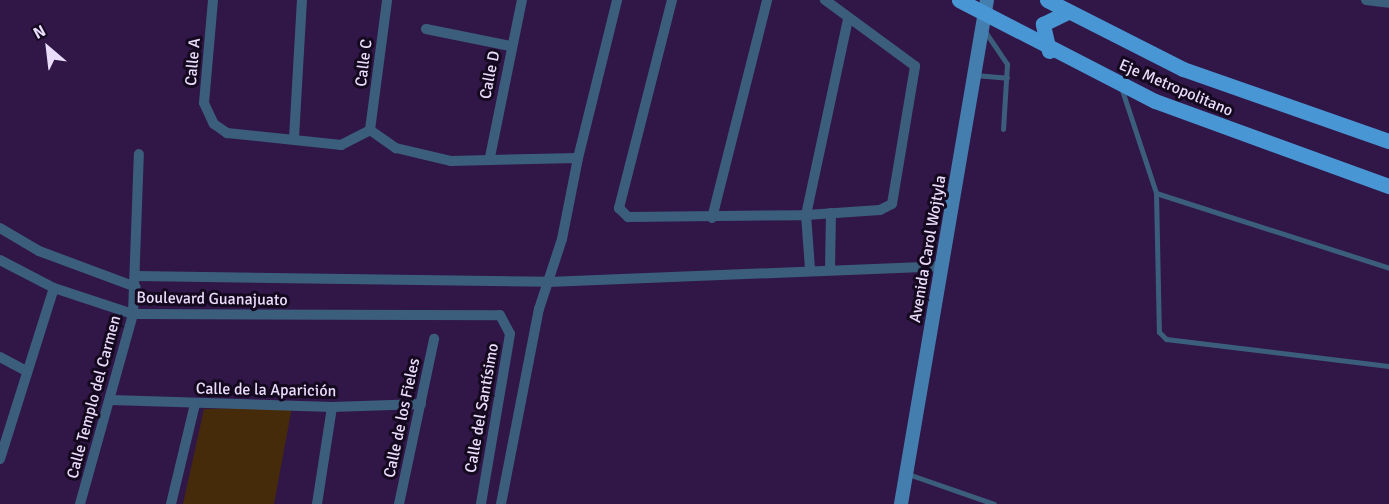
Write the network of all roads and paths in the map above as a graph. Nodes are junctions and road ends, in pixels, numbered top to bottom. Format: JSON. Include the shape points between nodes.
{"nodes":[{"id":1,"x":213,"y":0,"type":"edge"},
{"id":2,"x":302,"y":0,"type":"edge"},
{"id":3,"x":387,"y":0,"type":"edge"},
{"id":4,"x":522,"y":0,"type":"edge"},
{"id":5,"x":617,"y":0,"type":"edge"},
{"id":6,"x":672,"y":0,"type":"edge"},
{"id":7,"x":767,"y":0,"type":"edge"},
{"id":8,"x":825,"y":0,"type":"edge"},
{"id":9,"x":959,"y":0,"type":"edge"},
{"id":10,"x":987,"y":0,"type":"edge"},
{"id":11,"x":1047,"y":0,"type":"edge"},
{"id":12,"x":1366,"y":0,"type":"edge"},
{"id":13,"x":1389,"y":3,"type":"edge"},
{"id":14,"x":1068,"y":12,"type":"junction"},
{"id":15,"x":848,"y":19,"type":"junction"},
{"id":16,"x":984,"y":22,"type":"junction"},
{"id":17,"x":426,"y":29,"type":"dead end"},
{"id":18,"x":510,"y":46,"type":"junction"},
{"id":19,"x":1049,"y":51,"type":"junction"},
{"id":20,"x":975,"y":75,"type":"junction"},
{"id":21,"x":1007,"y":78,"type":"junction"},
{"id":22,"x":1121,"y":85,"type":"junction"},
{"id":23,"x":1003,"y":129,"type":"dead end"},
{"id":24,"x":370,"y":130,"type":"junction"},
{"id":25,"x":294,"y":138,"type":"junction"},
{"id":26,"x":1389,"y":141,"type":"edge"},
{"id":27,"x":139,"y":154,"type":"dead end"},
{"id":28,"x":490,"y":157,"type":"junction"},
{"id":29,"x":578,"y":158,"type":"junction"},
{"id":30,"x":1389,"y":186,"type":"edge"},
{"id":31,"x":1156,"y":193,"type":"junction"},
{"id":32,"x":831,"y":213,"type":"junction"},
{"id":33,"x":806,"y":215,"type":"junction"},
{"id":34,"x":712,"y":218,"type":"junction"},
{"id":35,"x":0,"y":228,"type":"edge"},
{"id":36,"x":0,"y":260,"type":"edge"},
{"id":37,"x":942,"y":266,"type":"junction"},
{"id":38,"x":1389,"y":268,"type":"edge"},
{"id":39,"x":810,"y":269,"type":"junction"},
{"id":40,"x":830,"y":269,"type":"junction"},
{"id":41,"x":136,"y":276,"type":"junction"},
{"id":42,"x":548,"y":282,"type":"junction"},
{"id":43,"x":54,"y":288,"type":"junction"},
{"id":44,"x":135,"y":288,"type":"junction"},
{"id":45,"x":133,"y":314,"type":"junction"},
{"id":46,"x":434,"y":317,"type":"joint"},
{"id":47,"x":434,"y":339,"type":"dead end"},
{"id":48,"x":0,"y":357,"type":"edge"},
{"id":49,"x":1389,"y":366,"type":"edge"},
{"id":50,"x":26,"y":371,"type":"junction"},
{"id":51,"x":111,"y":400,"type":"junction"},
{"id":52,"x":195,"y":404,"type":"junction"},
{"id":53,"x":421,"y":404,"type":"junction"},
{"id":54,"x":332,"y":407,"type":"junction"},
{"id":55,"x":0,"y":459,"type":"edge"},
{"id":56,"x":907,"y":473,"type":"junction"},
{"id":57,"x":80,"y":504,"type":"edge"},
{"id":58,"x":171,"y":504,"type":"edge"},
{"id":59,"x":317,"y":504,"type":"edge"},
{"id":60,"x":399,"y":504,"type":"edge"},
{"id":61,"x":481,"y":504,"type":"edge"},
{"id":62,"x":501,"y":504,"type":"edge"},
{"id":63,"x":901,"y":504,"type":"edge"},
{"id":64,"x":994,"y":504,"type":"edge"}],
"edges":[{"from":1,"to":25,"type":"street","name":"Calle A","via":[[204,103],[214,124],[227,133]]},
{"from":2,"to":25,"type":"street"},
{"from":3,"to":24,"type":"street","name":"Calle C"},
{"from":4,"to":18,"type":"street","name":"Calle D"},
{"from":5,"to":29,"type":"street"},
{"from":6,"to":34,"type":"street","via":[[619,208],[628,217]]},
{"from":7,"to":34,"type":"street"},
{"from":8,"to":15,"type":"street"},
{"from":9,"to":16,"type":"main road","name":"Eje Metropolitano"},
{"from":10,"to":16,"type":"street","name":"Avenida Carol Wojtyla"},
{"from":11,"to":14,"type":"main road","name":"Eje Metropolitano"},
{"from":12,"to":13,"type":"street"},
{"from":14,"to":19,"type":"main road","via":[[1043,24]]},
{"from":14,"to":26,"type":"main road","name":"Eje Metropolitano","via":[[1183,69]]},
{"from":15,"to":32,"type":"street","via":[[905,55],[915,66],[916,78],[892,204]]},
{"from":15,"to":33,"type":"street"},
{"from":16,"to":19,"type":"main road","name":"Eje Metropolitano"},
{"from":16,"to":20,"type":"street","name":"Avenida Carol Wojtyla"},
{"from":16,"to":21,"type":"lane","via":[[1004,56]]},
{"from":17,"to":18,"type":"street"},
{"from":18,"to":28,"type":"street","name":"Calle D"},
{"from":19,"to":22,"type":"main road","name":"Eje Metropolitano"},
{"from":20,"to":21,"type":"lane"},
{"from":20,"to":37,"type":"street","name":"Avenida Carol Wojtyla"},
{"from":21,"to":23,"type":"lane"},
{"from":22,"to":30,"type":"main road","name":"Eje Metropolitano","via":[[1262,144]]},
{"from":22,"to":31,"type":"lane"},
{"from":24,"to":25,"type":"street","via":[[341,145]]},
{"from":24,"to":28,"type":"street","via":[[396,148],[418,155],[451,161]]},
{"from":27,"to":41,"type":"street","name":"Calle Templo del Carmen"},
{"from":28,"to":29,"type":"street","via":[[553,161]]},
{"from":29,"to":42,"type":"street"},
{"from":31,"to":38,"type":"lane"},
{"from":31,"to":49,"type":"lane","via":[[1157,323],[1166,339]]},
{"from":32,"to":33,"type":"street"},
{"from":32,"to":40,"type":"street"},
{"from":33,"to":34,"type":"street"},
{"from":33,"to":39,"type":"street"},
{"from":35,"to":44,"type":"street","name":"Boulevard Guanajuato","via":[[39,251]]},
{"from":36,"to":43,"type":"street","name":"Boulevard Guanajuato"},
{"from":37,"to":40,"type":"street"},
{"from":37,"to":56,"type":"street","name":"Avenida Carol Wojtyla"},
{"from":39,"to":40,"type":"street"},
{"from":39,"to":42,"type":"street"},
{"from":41,"to":42,"type":"street"},
{"from":41,"to":44,"type":"street","name":"Calle Templo del Carmen"},
{"from":42,"to":62,"type":"street"},
{"from":43,"to":45,"type":"street","name":"Boulevard Guanajuato"},
{"from":43,"to":50,"type":"street"},
{"from":44,"to":45,"type":"street","name":"Calle Templo del Carmen"},
{"from":45,"to":46,"type":"street","name":"Boulevard Guanajuato"},
{"from":45,"to":51,"type":"street","name":"Calle Templo del Carmen"},
{"from":46,"to":61,"type":"street","name":"Calle del Santísimo","via":[[488,311],[507,323],[510,334]]},
{"from":47,"to":53,"type":"street","name":"Calle de los Fieles"},
{"from":48,"to":50,"type":"street"},
{"from":50,"to":55,"type":"street"},
{"from":51,"to":52,"type":"street","name":"Calle de la Aparición"},
{"from":51,"to":57,"type":"street","name":"Calle Templo del Carmen"},
{"from":52,"to":54,"type":"street","name":"Calle de la Aparición"},
{"from":52,"to":58,"type":"street"},
{"from":53,"to":54,"type":"street","name":"Calle de la Aparición"},
{"from":53,"to":60,"type":"street","name":"Calle de los Fieles"},
{"from":54,"to":59,"type":"street"},
{"from":56,"to":63,"type":"street","name":"Avenida Carol Wojtyla"},
{"from":56,"to":64,"type":"lane"}]}
